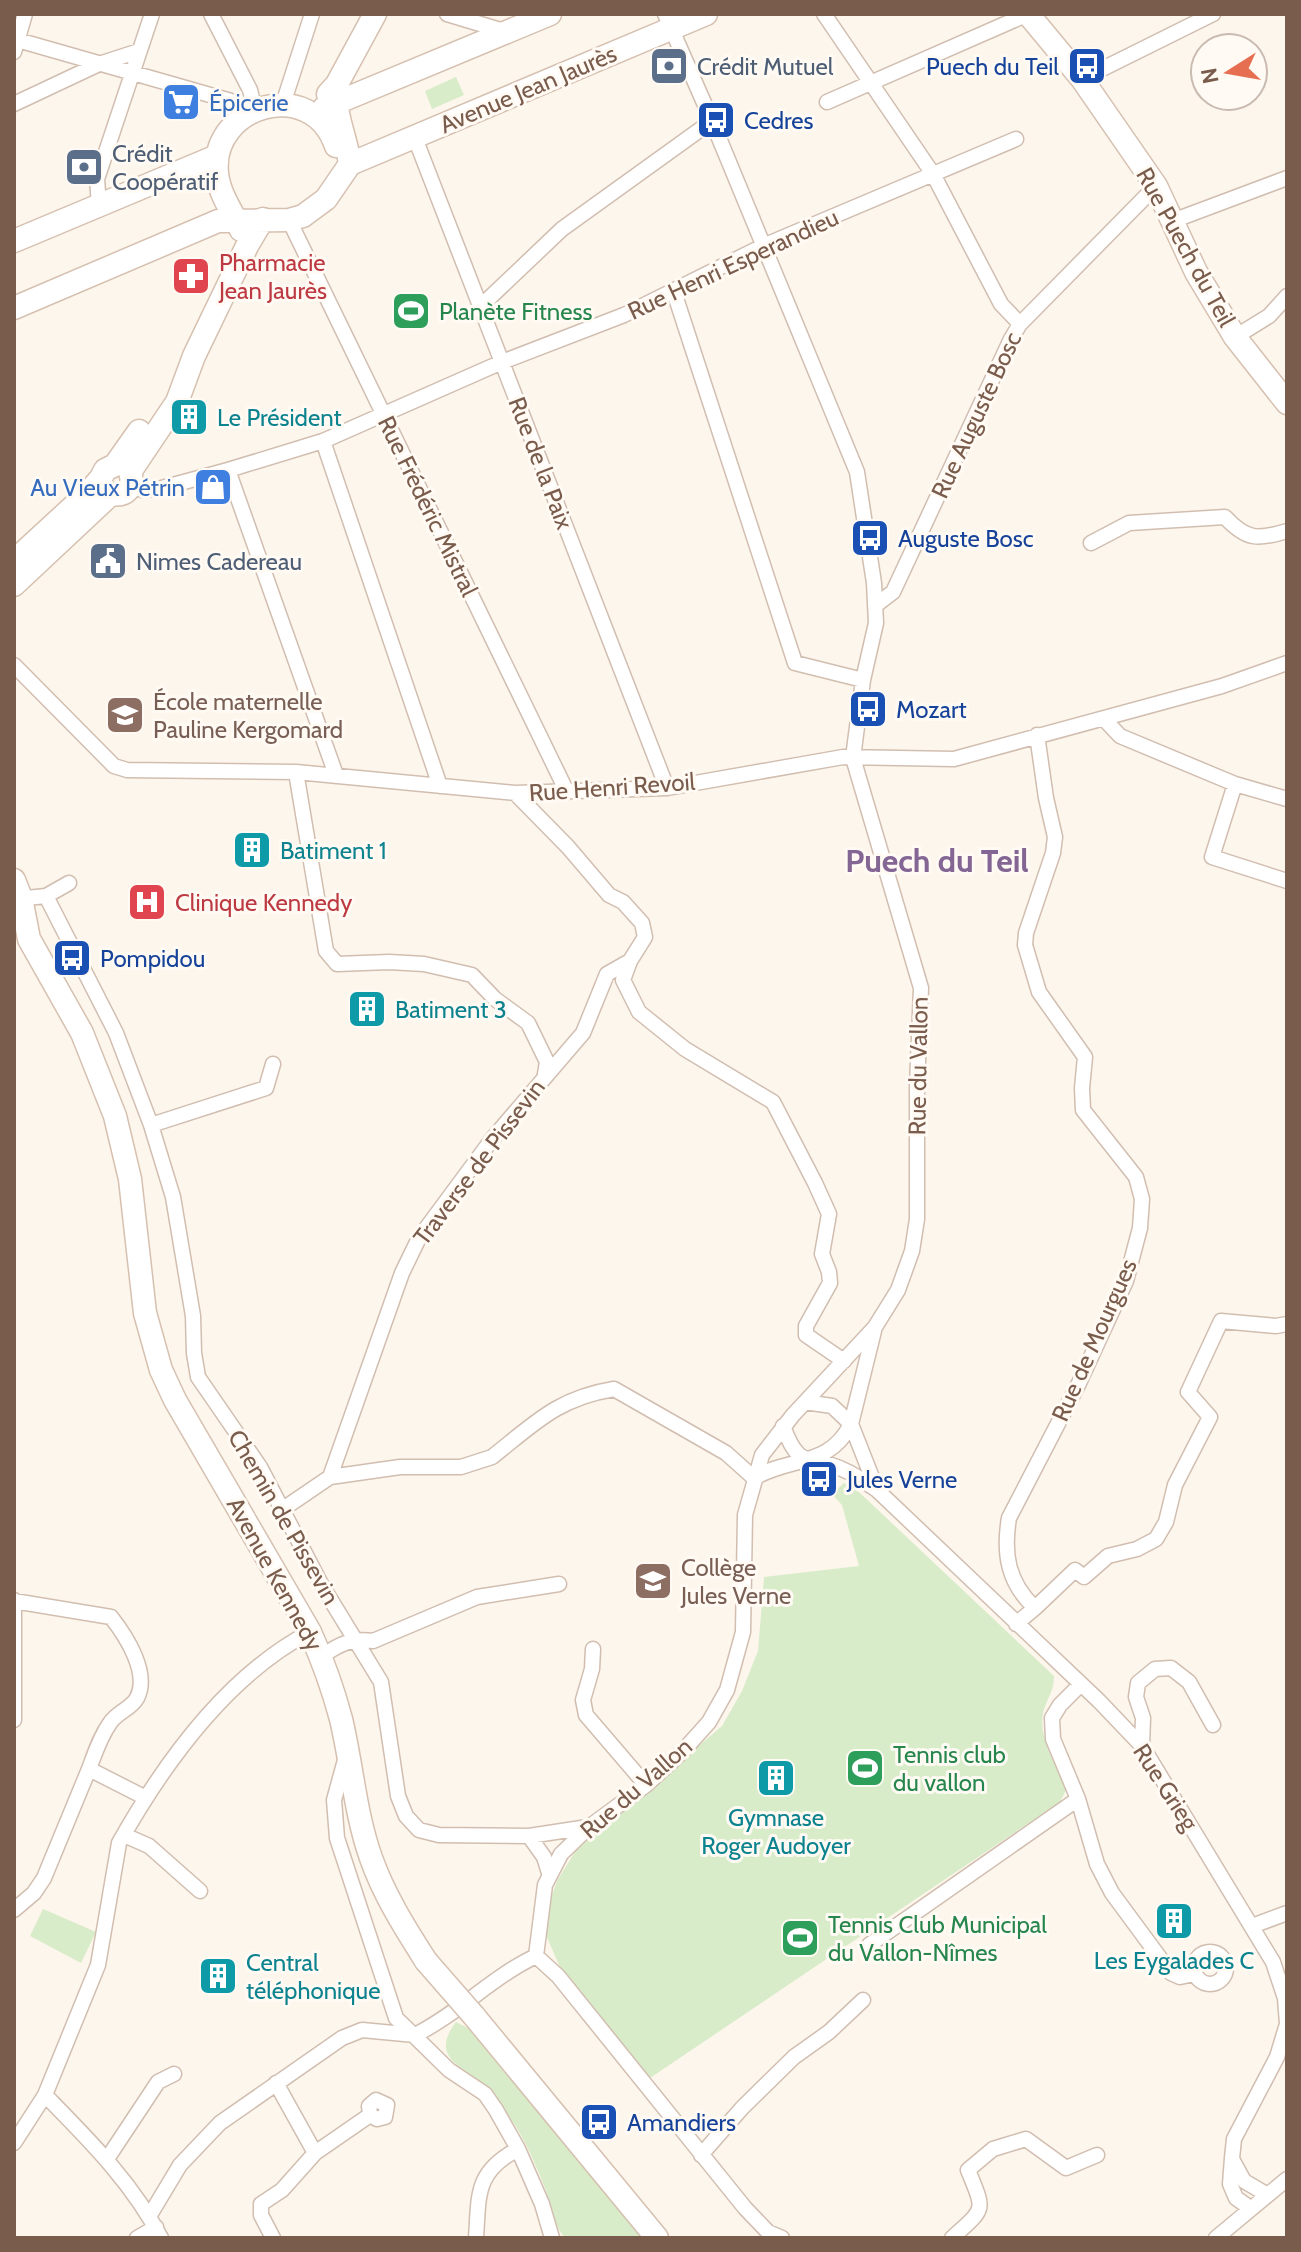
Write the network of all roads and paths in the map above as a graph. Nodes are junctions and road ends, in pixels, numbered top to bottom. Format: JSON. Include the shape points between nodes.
{"nodes":[{"id":1,"x":25,"y":14,"type":"edge"},
{"id":2,"x":152,"y":14,"type":"edge"},
{"id":3,"x":211,"y":14,"type":"edge"},
{"id":4,"x":312,"y":14,"type":"edge"},
{"id":5,"x":375,"y":14,"type":"edge"},
{"id":6,"x":447,"y":14,"type":"edge"},
{"id":7,"x":550,"y":14,"type":"edge"},
{"id":8,"x":706,"y":14,"type":"edge"},
{"id":9,"x":824,"y":14,"type":"edge"},
{"id":10,"x":1028,"y":14,"type":"edge"},
{"id":11,"x":1213,"y":14,"type":"edge"},
{"id":12,"x":668,"y":21,"type":"edge"},
{"id":13,"x":519,"y":23,"type":"edge"},
{"id":14,"x":15,"y":43,"type":"edge"},
{"id":15,"x":139,"y":51,"type":"junction"},
{"id":16,"x":99,"y":64,"type":"junction"},
{"id":17,"x":131,"y":73,"type":"junction"},
{"id":18,"x":1082,"y":79,"type":"junction"},
{"id":19,"x":871,"y":82,"type":"junction"},
{"id":20,"x":337,"y":93,"type":"junction"},
{"id":21,"x":827,"y":102,"type":"dead end"},
{"id":22,"x":14,"y":104,"type":"edge"},
{"id":23,"x":283,"y":104,"type":"junction"},
{"id":24,"x":312,"y":114,"type":"junction"},
{"id":25,"x":242,"y":120,"type":"junction"},
{"id":26,"x":712,"y":121,"type":"junction"},
{"id":27,"x":415,"y":138,"type":"junction"},
{"id":28,"x":1016,"y":139,"type":"dead end"},
{"id":29,"x":217,"y":156,"type":"junction"},
{"id":30,"x":350,"y":164,"type":"junction"},
{"id":31,"x":933,"y":174,"type":"junction"},
{"id":32,"x":1287,"y":178,"type":"edge"},
{"id":33,"x":336,"y":186,"type":"junction"},
{"id":34,"x":1156,"y":186,"type":"junction"},
{"id":35,"x":99,"y":205,"type":"junction"},
{"id":36,"x":263,"y":219,"type":"junction"},
{"id":37,"x":236,"y":220,"type":"junction"},
{"id":38,"x":289,"y":220,"type":"junction"},
{"id":39,"x":1175,"y":220,"type":"junction"},
{"id":40,"x":14,"y":241,"type":"edge"},
{"id":41,"x":247,"y":246,"type":"junction"},
{"id":42,"x":763,"y":246,"type":"junction"},
{"id":43,"x":674,"y":292,"type":"junction"},
{"id":44,"x":1287,"y":296,"type":"edge"},
{"id":45,"x":480,"y":307,"type":"junction"},
{"id":46,"x":14,"y":308,"type":"edge"},
{"id":47,"x":1020,"y":324,"type":"junction"},
{"id":48,"x":1235,"y":337,"type":"junction"},
{"id":49,"x":502,"y":362,"type":"junction"},
{"id":50,"x":1287,"y":403,"type":"edge"},
{"id":51,"x":382,"y":414,"type":"junction"},
{"id":52,"x":323,"y":441,"type":"junction"},
{"id":53,"x":228,"y":470,"type":"junction"},
{"id":54,"x":118,"y":479,"type":"junction"},
{"id":55,"x":1287,"y":531,"type":"edge"},
{"id":56,"x":1091,"y":543,"type":"dead end"},
{"id":57,"x":14,"y":561,"type":"edge"},
{"id":58,"x":14,"y":585,"type":"edge"},
{"id":59,"x":876,"y":605,"type":"junction"},
{"id":60,"x":1287,"y":663,"type":"edge"},
{"id":61,"x":14,"y":665,"type":"edge"},
{"id":62,"x":863,"y":680,"type":"junction"},
{"id":63,"x":1104,"y":719,"type":"junction"},
{"id":64,"x":1037,"y":735,"type":"junction"},
{"id":65,"x":853,"y":758,"type":"junction"},
{"id":66,"x":296,"y":772,"type":"junction"},
{"id":67,"x":336,"y":775,"type":"junction"},
{"id":68,"x":1235,"y":784,"type":"junction"},
{"id":69,"x":440,"y":786,"type":"junction"},
{"id":70,"x":667,"y":788,"type":"junction"},
{"id":71,"x":567,"y":792,"type":"junction"},
{"id":72,"x":515,"y":793,"type":"junction"},
{"id":73,"x":1287,"y":799,"type":"edge"},
{"id":74,"x":1287,"y":881,"type":"edge"},
{"id":75,"x":69,"y":883,"type":"dead end"},
{"id":76,"x":16,"y":891,"type":"edge"},
{"id":77,"x":46,"y":896,"type":"junction"},
{"id":78,"x":630,"y":961,"type":"junction"},
{"id":79,"x":273,"y":1064,"type":"dead end"},
{"id":80,"x":545,"y":1074,"type":"junction"},
{"id":81,"x":151,"y":1125,"type":"junction"},
{"id":82,"x":1287,"y":1324,"type":"edge"},
{"id":83,"x":875,"y":1327,"type":"junction"},
{"id":84,"x":844,"y":1361,"type":"junction"},
{"id":85,"x":805,"y":1402,"type":"junction"},
{"id":86,"x":851,"y":1424,"type":"junction"},
{"id":87,"x":783,"y":1426,"type":"junction"},
{"id":88,"x":726,"y":1453,"type":"junction"},
{"id":89,"x":762,"y":1455,"type":"junction"},
{"id":90,"x":804,"y":1460,"type":"junction"},
{"id":91,"x":330,"y":1477,"type":"junction"},
{"id":92,"x":754,"y":1478,"type":"junction"},
{"id":93,"x":877,"y":1490,"type":"junction"},
{"id":94,"x":283,"y":1509,"type":"junction"},
{"id":95,"x":559,"y":1584,"type":"dead end"},
{"id":96,"x":14,"y":1601,"type":"edge"},
{"id":97,"x":1035,"y":1608,"type":"junction"},
{"id":98,"x":1016,"y":1624,"type":"junction"},
{"id":99,"x":310,"y":1632,"type":"junction"},
{"id":100,"x":356,"y":1639,"type":"junction"},
{"id":101,"x":593,"y":1649,"type":"dead end"},
{"id":102,"x":321,"y":1657,"type":"junction"},
{"id":103,"x":1080,"y":1685,"type":"junction"},
{"id":104,"x":14,"y":1720,"type":"edge"},
{"id":105,"x":1213,"y":1725,"type":"dead end"},
{"id":106,"x":1142,"y":1746,"type":"junction"},
{"id":107,"x":347,"y":1752,"type":"junction"},
{"id":108,"x":89,"y":1769,"type":"junction"},
{"id":109,"x":646,"y":1785,"type":"junction"},
{"id":110,"x":146,"y":1798,"type":"junction"},
{"id":111,"x":1078,"y":1799,"type":"junction"},
{"id":112,"x":589,"y":1827,"type":"junction"},
{"id":113,"x":124,"y":1835,"type":"junction"},
{"id":114,"x":529,"y":1836,"type":"junction"},
{"id":115,"x":549,"y":1873,"type":"junction"},
{"id":116,"x":200,"y":1891,"type":"dead end"},
{"id":117,"x":14,"y":1910,"type":"edge"},
{"id":118,"x":1287,"y":1913,"type":"edge"},
{"id":119,"x":1252,"y":1926,"type":"junction"},
{"id":120,"x":869,"y":1945,"type":"dead end"},
{"id":121,"x":536,"y":1956,"type":"junction"},
{"id":122,"x":1194,"y":1974,"type":"dead end"},
{"id":123,"x":863,"y":2000,"type":"dead end"},
{"id":124,"x":415,"y":2035,"type":"junction"},
{"id":125,"x":174,"y":2074,"type":"dead end"},
{"id":126,"x":276,"y":2083,"type":"junction"},
{"id":127,"x":45,"y":2095,"type":"junction"},
{"id":128,"x":370,"y":2115,"type":"dead end"},
{"id":129,"x":14,"y":2143,"type":"edge"},
{"id":130,"x":518,"y":2149,"type":"junction"},
{"id":131,"x":315,"y":2153,"type":"junction"},
{"id":132,"x":701,"y":2155,"type":"junction"},
{"id":133,"x":1097,"y":2155,"type":"dead end"},
{"id":134,"x":1232,"y":2158,"type":"junction"},
{"id":135,"x":107,"y":2159,"type":"junction"},
{"id":136,"x":1287,"y":2179,"type":"edge"},
{"id":137,"x":1230,"y":2184,"type":"junction"},
{"id":138,"x":1266,"y":2194,"type":"junction"},
{"id":139,"x":1250,"y":2208,"type":"junction"},
{"id":140,"x":1230,"y":2226,"type":"junction"},
{"id":141,"x":156,"y":2227,"type":"edge"},
{"id":142,"x":137,"y":2238,"type":"edge"},
{"id":143,"x":273,"y":2238,"type":"edge"},
{"id":144,"x":476,"y":2238,"type":"edge"},
{"id":145,"x":552,"y":2238,"type":"edge"},
{"id":146,"x":657,"y":2238,"type":"edge"},
{"id":147,"x":782,"y":2238,"type":"edge"},
{"id":148,"x":952,"y":2238,"type":"edge"},
{"id":149,"x":1216,"y":2238,"type":"edge"}],
"edges":[{"from":1,"to":14,"type":"street"},
{"from":2,"to":15,"type":"street"},
{"from":3,"to":25,"type":"street","via":[[250,90]]},
{"from":4,"to":23,"type":"street"},
{"from":5,"to":20,"type":"main road"},
{"from":6,"to":13,"type":"street"},
{"from":7,"to":13,"type":"main road"},
{"from":8,"to":12,"type":"main road","name":"Avenue Jean Jaurès"},
{"from":9,"to":19,"type":"street","name":"Rue Auguste Bosc"},
{"from":10,"to":18,"type":"main road","name":"Rue Puech du Teil"},
{"from":10,"to":19,"type":"street"},
{"from":11,"to":18,"type":"street"},
{"from":12,"to":26,"type":"street"},
{"from":12,"to":27,"type":"main road","name":"Avenue Jean Jaurès"},
{"from":13,"to":20,"type":"main road"},
{"from":14,"to":16,"type":"street"},
{"from":15,"to":16,"type":"street"},
{"from":15,"to":17,"type":"street"},
{"from":16,"to":17,"type":"street"},
{"from":16,"to":22,"type":"street"},
{"from":17,"to":25,"type":"street","via":[[231,101]]},
{"from":17,"to":35,"type":"street","via":[[97,179]]},
{"from":18,"to":34,"type":"main road","name":"Rue Puech du Teil"},
{"from":19,"to":21,"type":"street"},
{"from":19,"to":31,"type":"street","name":"Rue Auguste Bosc"},
{"from":20,"to":24,"type":"main road"},
{"from":20,"to":30,"type":"main road","via":[[336,114]]},
{"from":23,"to":24,"type":"main road"},
{"from":23,"to":25,"type":"main road"},
{"from":24,"to":33,"type":"main road","via":[[335,143]]},
{"from":25,"to":29,"type":"main road","via":[[223,139]]},
{"from":25,"to":36,"type":"main road","via":[[226,171],[242,204]]},
{"from":26,"to":42,"type":"street"},
{"from":26,"to":45,"type":"street","via":[[562,229]]},
{"from":27,"to":30,"type":"main road","name":"Avenue Jean Jaurès"},
{"from":27,"to":45,"type":"street","name":"Rue de la Paix"},
{"from":28,"to":31,"type":"street","name":"Rue Henri Esperandieu"},
{"from":29,"to":35,"type":"main road"},
{"from":29,"to":37,"type":"main road","via":[[219,187]]},
{"from":30,"to":33,"type":"main road"},
{"from":31,"to":42,"type":"street","name":"Rue Henri Esperandieu"},
{"from":31,"to":47,"type":"street","name":"Rue Auguste Bosc","via":[[1001,304]]},
{"from":32,"to":39,"type":"street"},
{"from":33,"to":38,"type":"main road","via":[[315,209]]},
{"from":34,"to":39,"type":"main road","name":"Rue Puech du Teil"},
{"from":34,"to":47,"type":"street"},
{"from":35,"to":40,"type":"main road"},
{"from":36,"to":37,"type":"main road"},
{"from":36,"to":38,"type":"main road"},
{"from":36,"to":41,"type":"main road"},
{"from":37,"to":41,"type":"main road"},
{"from":37,"to":46,"type":"main road","via":[[206,225]]},
{"from":38,"to":51,"type":"street","name":"Rue Frédéric Mistral"},
{"from":39,"to":48,"type":"main road","name":"Rue Puech du Teil","via":[[1196,272]]},
{"from":41,"to":54,"type":"main road","via":[[194,356]]},
{"from":42,"to":43,"type":"street","name":"Rue Henri Esperandieu"},
{"from":42,"to":59,"type":"street","via":[[857,472]]},
{"from":43,"to":49,"type":"street","name":"Rue Henri Esperandieu"},
{"from":43,"to":62,"type":"street","via":[[795,663]]},
{"from":44,"to":48,"type":"street","via":[[1269,316]]},
{"from":45,"to":49,"type":"street","name":"Rue de la Paix"},
{"from":47,"to":59,"type":"street","name":"Rue Auguste Bosc","via":[[893,592]]},
{"from":48,"to":50,"type":"main road","name":"Rue Puech du Teil"},
{"from":49,"to":51,"type":"street","name":"Rue Henri Esperandieu"},
{"from":49,"to":70,"type":"street","name":"Rue de la Paix"},
{"from":51,"to":52,"type":"street","name":"Rue Henri Esperandieu"},
{"from":51,"to":71,"type":"street","name":"Rue Frédéric Mistral"},
{"from":52,"to":53,"type":"street","name":"Rue Henri Esperandieu"},
{"from":52,"to":69,"type":"street"},
{"from":53,"to":54,"type":"street","name":"Rue Henri Esperandieu","via":[[158,489],[143,490]]},
{"from":53,"to":67,"type":"street"},
{"from":54,"to":57,"type":"main road"},
{"from":54,"to":58,"type":"main road"},
{"from":55,"to":56,"type":"street","via":[[1256,537],[1239,532],[1225,517],[1129,523]]},
{"from":59,"to":62,"type":"street"},
{"from":60,"to":63,"type":"street","name":"Rue Henri Revoil"},
{"from":61,"to":66,"type":"street","name":"Rue Henri Revoil","via":[[114,766]]},
{"from":62,"to":65,"type":"street"},
{"from":63,"to":64,"type":"street","name":"Rue Henri Revoil"},
{"from":63,"to":68,"type":"street","via":[[1120,736]]},
{"from":64,"to":65,"type":"street","name":"Rue Henri Revoil","via":[[954,759]]},
{"from":64,"to":97,"type":"street","name":"Rue de Mourgues","via":[[1055,837],[1025,945],[1039,992],[1085,1057],[1083,1110],[1136,1177],[1142,1214],[1126,1281],[1009,1518],[1007,1565],[1021,1595]]},
{"from":65,"to":70,"type":"street","name":"Rue Henri Revoil"},
{"from":65,"to":83,"type":"street","name":"Rue du Vallon","via":[[915,964],[922,1006],[917,1219],[898,1290]]},
{"from":66,"to":67,"type":"street","name":"Rue Henri Revoil"},
{"from":66,"to":80,"type":"street","via":[[326,951],[337,964],[412,963],[472,975],[528,1023],[547,1062]]},
{"from":67,"to":69,"type":"street","name":"Rue Henri Revoil"},
{"from":68,"to":73,"type":"street"},
{"from":68,"to":74,"type":"street","via":[[1212,857]]},
{"from":69,"to":72,"type":"street","name":"Rue Henri Revoil"},
{"from":70,"to":71,"type":"street","name":"Rue Henri Revoil"},
{"from":71,"to":72,"type":"street","name":"Rue Henri Revoil"},
{"from":72,"to":78,"type":"street","via":[[609,895],[642,923],[645,937]]},
{"from":75,"to":77,"type":"street"},
{"from":76,"to":77,"type":"street"},
{"from":76,"to":99,"type":"main road","name":"Avenue Kennedy","via":[[29,939],[82,1033],[115,1116],[130,1179],[145,1313],[161,1370]]},
{"from":77,"to":81,"type":"street","name":"Chemin de Pissevin","via":[[116,1033]]},
{"from":78,"to":80,"type":"street","name":"Traverse de Pissevin","via":[[607,974],[583,1033]]},
{"from":78,"to":84,"type":"street","via":[[623,980],[639,1012],[685,1049],[773,1102],[829,1214],[822,1254],[830,1283],[806,1335]]},
{"from":79,"to":81,"type":"street","via":[[266,1088]]},
{"from":80,"to":91,"type":"street","name":"Traverse de Pissevin","via":[[410,1256]]},
{"from":81,"to":94,"type":"street","name":"Chemin de Pissevin","via":[[173,1197],[198,1377]]},
{"from":82,"to":97,"type":"street","via":[[1221,1321],[1188,1392],[1210,1417],[1175,1485],[1156,1539],[1108,1556],[1084,1577],[1075,1570]]},
{"from":83,"to":84,"type":"street","name":"Rue du Vallon"},
{"from":83,"to":86,"type":"street","name":"Rue du Vallon"},
{"from":84,"to":85,"type":"street","name":"Rue du Vallon"},
{"from":85,"to":86,"type":"street","via":[[832,1406]]},
{"from":85,"to":87,"type":"street","name":"Rue du Vallon"},
{"from":86,"to":90,"type":"street","name":"Rue du Vallon","via":[[836,1448]]},
{"from":86,"to":93,"type":"street","name":"Rue Grieg"},
{"from":87,"to":89,"type":"street","name":"Rue du Vallon"},
{"from":87,"to":90,"type":"street","via":[[790,1446]]},
{"from":88,"to":89,"type":"street"},
{"from":88,"to":91,"type":"street","via":[[614,1389],[554,1407],[481,1462]]},
{"from":88,"to":92,"type":"street"},
{"from":89,"to":92,"type":"street","name":"Rue du Vallon"},
{"from":90,"to":92,"type":"street","name":"Rue du Vallon"},
{"from":90,"to":93,"type":"street","name":"Rue Grieg","via":[[842,1468]]},
{"from":91,"to":94,"type":"street"},
{"from":92,"to":109,"type":"street","name":"Rue du Vallon","via":[[743,1536],[743,1632],[731,1678],[709,1722]]},
{"from":93,"to":98,"type":"street","name":"Rue Grieg"},
{"from":94,"to":100,"type":"street","name":"Chemin de Pissevin"},
{"from":95,"to":100,"type":"street","via":[[477,1597],[373,1641]]},
{"from":96,"to":104,"type":"street"},
{"from":96,"to":108,"type":"street","via":[[111,1617],[124,1634],[137,1664],[138,1696],[111,1721]]},
{"from":97,"to":98,"type":"street"},
{"from":98,"to":103,"type":"street","name":"Rue Grieg"},
{"from":99,"to":102,"type":"main road","name":"Avenue Kennedy"},
{"from":99,"to":110,"type":"street","via":[[248,1672],[211,1710]]},
{"from":100,"to":102,"type":"street"},
{"from":100,"to":114,"type":"street","name":"Chemin de Pissevin","via":[[381,1682],[398,1796],[406,1816],[419,1830],[439,1835]]},
{"from":101,"to":109,"type":"street","via":[[583,1700],[586,1715]]},
{"from":102,"to":107,"type":"main road","name":"Avenue Kennedy"},
{"from":103,"to":106,"type":"street","name":"Rue Grieg"},
{"from":103,"to":111,"type":"street","via":[[1052,1718],[1053,1739]]},
{"from":105,"to":106,"type":"street","via":[[1189,1682],[1171,1668],[1155,1669],[1138,1683]]},
{"from":106,"to":119,"type":"street","name":"Rue Grieg"},
{"from":107,"to":124,"type":"street","via":[[334,1800],[337,1838],[396,2018]]},
{"from":107,"to":146,"type":"main road","name":"Avenue Kennedy","bridge":true,"via":[[371,1859],[426,1961]]},
{"from":108,"to":110,"type":"street"},
{"from":108,"to":117,"type":"street","via":[[44,1878]]},
{"from":109,"to":112,"type":"street","name":"Rue du Vallon"},
{"from":110,"to":113,"type":"street"},
{"from":111,"to":120,"type":"street"},
{"from":111,"to":122,"type":"street","via":[[1097,1864],[1112,1893],[1171,1973]]},
{"from":112,"to":114,"type":"street","name":"Chemin de Pissevin"},
{"from":112,"to":115,"type":"street","name":"Rue du Vallon"},
{"from":113,"to":116,"type":"street","via":[[149,1846]]},
{"from":113,"to":127,"type":"street","via":[[98,1965]]},
{"from":114,"to":115,"type":"street"},
{"from":115,"to":121,"type":"street","name":"Rue du Vallon"},
{"from":118,"to":119,"type":"street"},
{"from":119,"to":134,"type":"street","name":"Rue Grieg","via":[[1280,1975],[1287,2024],[1277,2057],[1234,2139]]},
{"from":121,"to":124,"type":"street"},
{"from":121,"to":132,"type":"street","via":[[558,1976]]},
{"from":123,"to":132,"type":"street","via":[[794,2057]]},
{"from":124,"to":126,"type":"street","via":[[362,2030]]},
{"from":124,"to":130,"type":"street","via":[[449,2070],[485,2094]]},
{"from":125,"to":135,"type":"street","via":[[158,2082]]},
{"from":126,"to":131,"type":"street"},
{"from":126,"to":141,"type":"street","via":[[220,2123],[180,2165]]},
{"from":127,"to":129,"type":"street"},
{"from":127,"to":135,"type":"street"},
{"from":128,"to":131,"type":"street"},
{"from":130,"to":144,"type":"street","via":[[487,2171],[479,2195]]},
{"from":130,"to":145,"type":"street"},
{"from":131,"to":143,"type":"street","via":[[282,2190],[261,2204]]},
{"from":132,"to":147,"type":"street","via":[[760,2224]]},
{"from":133,"to":148,"type":"street","via":[[1066,2168],[1026,2139],[993,2149],[968,2170],[980,2209]]},
{"from":134,"to":137,"type":"street","name":"Rue Grieg"},
{"from":134,"to":138,"type":"street","via":[[1244,2181]]},
{"from":135,"to":141,"type":"street"},
{"from":136,"to":138,"type":"street"},
{"from":137,"to":139,"type":"street","via":[[1236,2198]]},
{"from":137,"to":140,"type":"street","name":"Rue Grieg"},
{"from":138,"to":139,"type":"street"},
{"from":139,"to":140,"type":"street"},
{"from":140,"to":149,"type":"street"},
{"from":141,"to":142,"type":"street"}]}
